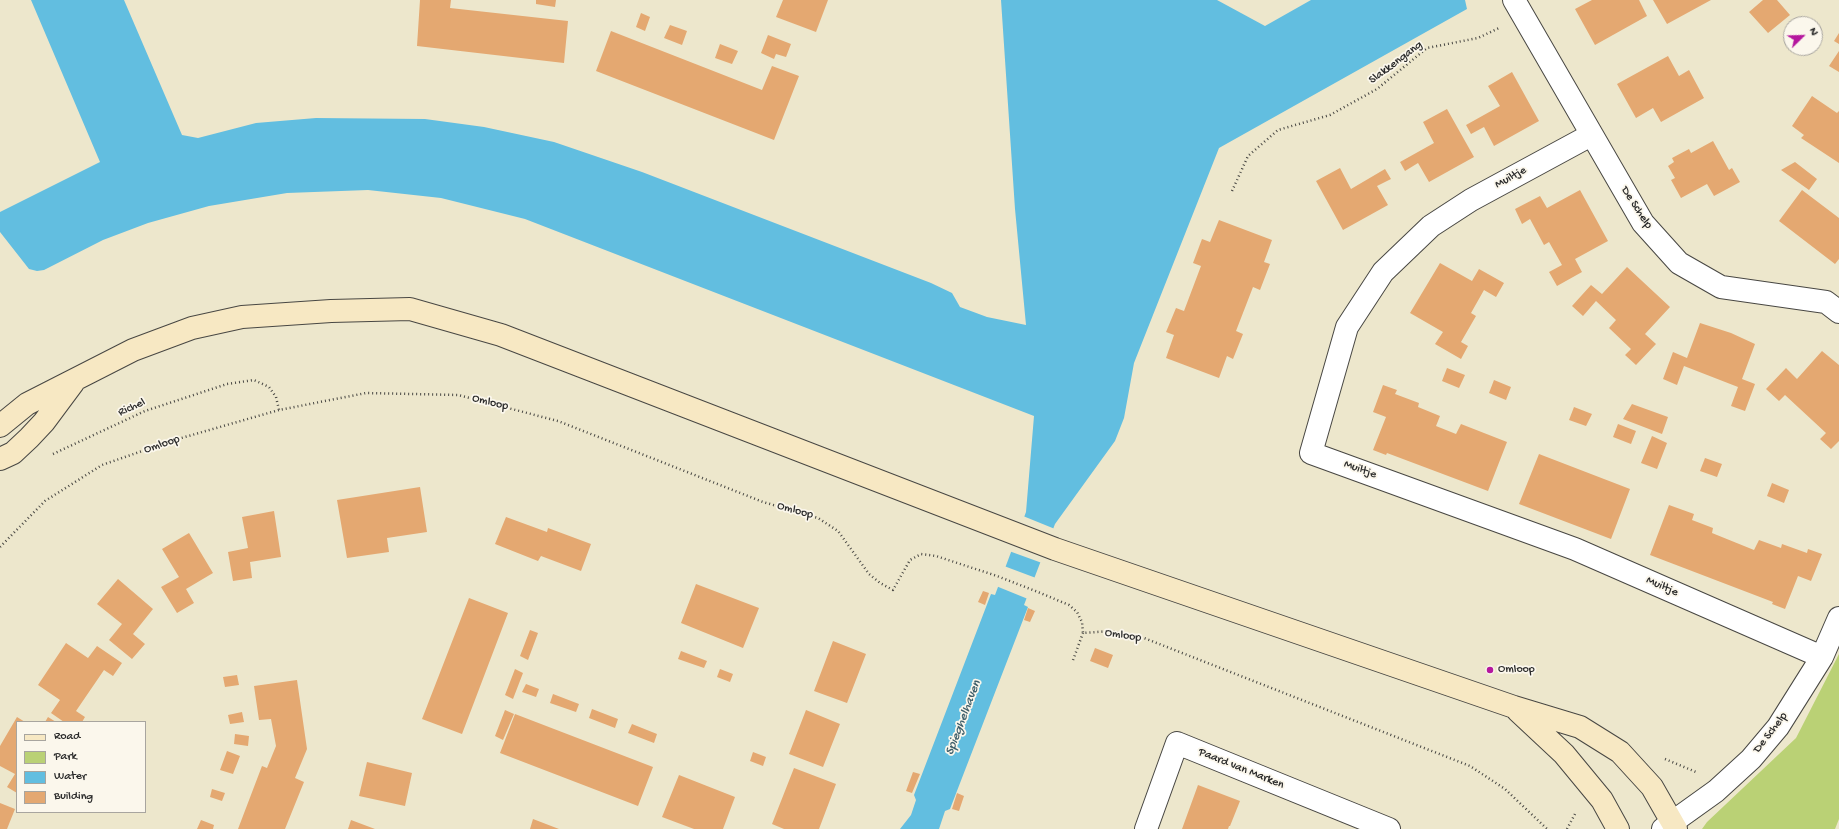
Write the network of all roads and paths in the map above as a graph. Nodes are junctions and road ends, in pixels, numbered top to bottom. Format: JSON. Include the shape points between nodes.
{"nodes":[{"id":1,"x":1519,"y":8,"type":"edge"},
{"id":2,"x":1591,"y":135,"type":"junction"},
{"id":3,"x":1232,"y":191,"type":"dead end"},
{"id":4,"x":1839,"y":312,"type":"edge"},
{"id":5,"x":76,"y":379,"type":"junction"},
{"id":6,"x":279,"y":410,"type":"junction"},
{"id":7,"x":0,"y":426,"type":"edge"},
{"id":8,"x":29,"y":438,"type":"junction"},
{"id":9,"x":0,"y":459,"type":"edge"},
{"id":10,"x":0,"y":547,"type":"edge"},
{"id":11,"x":1839,"y":618,"type":"edge"},
{"id":12,"x":1083,"y":633,"type":"junction"},
{"id":13,"x":1822,"y":656,"type":"junction"},
{"id":14,"x":1073,"y":660,"type":"dead end"},
{"id":15,"x":1514,"y":707,"type":"junction"},
{"id":16,"x":1671,"y":827,"type":"edge"},
{"id":17,"x":1146,"y":829,"type":"edge"},
{"id":18,"x":1390,"y":829,"type":"edge"},
{"id":19,"x":1547,"y":829,"type":"edge"},
{"id":20,"x":1618,"y":829,"type":"edge"}],
"edges":[{"from":1,"to":2,"type":"street","name":"De Schelp"},
{"from":1,"to":3,"type":"path","name":"Slakkengang","via":[[1478,38],[1427,48],[1377,89],[1330,115],[1278,130],[1248,156]]},
{"from":2,"to":4,"type":"street","name":"De Schelp","via":[[1643,223],[1680,263],[1721,287],[1826,302]]},
{"from":2,"to":13,"type":"street","name":"Muiltje","via":[[1471,200],[1431,226],[1383,272],[1347,327],[1311,452],[1574,549]]},
{"from":5,"to":7,"type":"main road","via":[[27,404]]},
{"from":5,"to":8,"type":"main road"},
{"from":5,"to":15,"type":"main road","via":[[133,350],[192,328],[242,316],[410,309],[501,334],[1055,549]]},
{"from":6,"to":8,"type":"path","name":"Richel","via":[[276,397],[269,387],[254,380],[227,384],[146,411],[52,454],[45,454]]},
{"from":6,"to":10,"type":"path","name":"Omloop","via":[[171,441],[102,465],[45,501]]},
{"from":6,"to":12,"type":"path","name":"Omloop","via":[[366,392],[458,395],[558,421],[763,502],[818,518],[838,531],[869,574],[893,590],[910,560],[921,554],[936,556],[997,576],[1069,605],[1077,612],[1082,622]]},
{"from":8,"to":9,"type":"main road","via":[[13,453]]},
{"from":11,"to":13,"type":"street","name":"De Schelp"},
{"from":12,"to":14,"type":"path"},
{"from":12,"to":19,"type":"path","name":"Omloop","via":[[1110,632],[1144,638],[1470,766],[1505,789]]},
{"from":13,"to":16,"type":"street","name":"De Schelp","via":[[1778,727],[1751,759]]},
{"from":15,"to":16,"type":"main road","via":[[1580,727],[1620,752],[1652,787]]},
{"from":15,"to":20,"type":"main road","via":[[1564,754],[1602,800]]},
{"from":17,"to":18,"type":"street","name":"Paard van Marken","via":[[1177,743]]}]}
